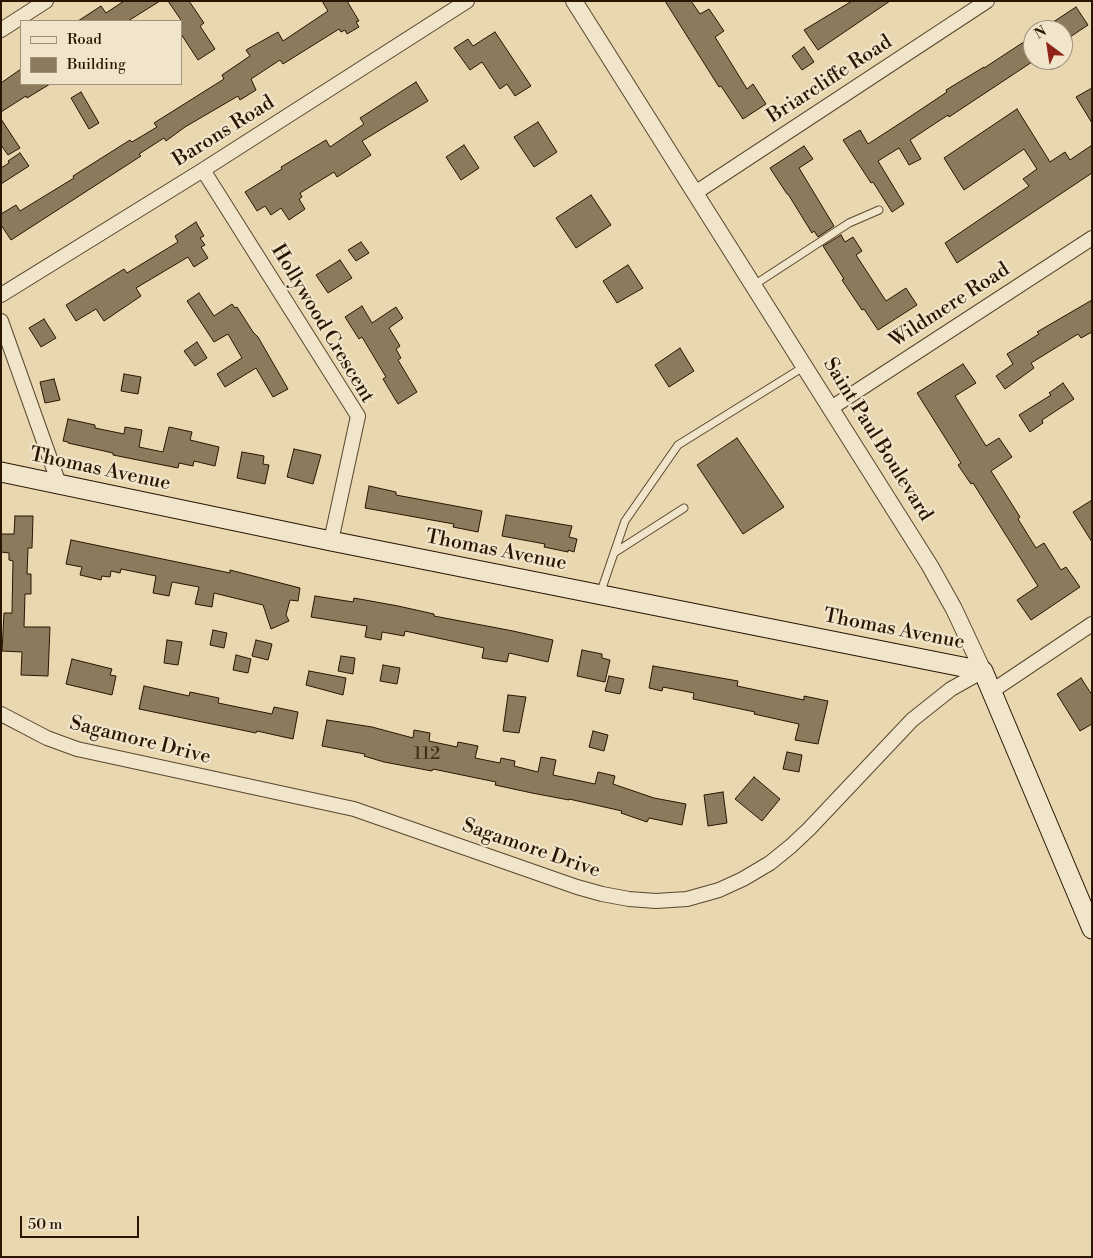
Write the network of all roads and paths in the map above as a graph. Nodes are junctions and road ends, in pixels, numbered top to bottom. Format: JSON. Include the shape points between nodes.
{"nodes":[{"id":1,"x":46,"y":1,"type":"edge"},
{"id":2,"x":467,"y":1,"type":"edge"},
{"id":3,"x":574,"y":1,"type":"edge"},
{"id":4,"x":987,"y":1,"type":"edge"},
{"id":5,"x":1,"y":30,"type":"edge"},
{"id":6,"x":203,"y":170,"type":"junction"},
{"id":7,"x":695,"y":193,"type":"junction"},
{"id":8,"x":879,"y":210,"type":"dead end"},
{"id":9,"x":1092,"y":238,"type":"edge"},
{"id":10,"x":754,"y":286,"type":"junction"},
{"id":11,"x":1,"y":295,"type":"edge"},
{"id":12,"x":1,"y":321,"type":"edge"},
{"id":13,"x":805,"y":366,"type":"junction"},
{"id":14,"x":831,"y":408,"type":"junction"},
{"id":15,"x":1,"y":472,"type":"edge"},
{"id":16,"x":59,"y":484,"type":"junction"},
{"id":17,"x":684,"y":508,"type":"dead end"},
{"id":18,"x":330,"y":541,"type":"junction"},
{"id":19,"x":614,"y":554,"type":"junction"},
{"id":20,"x":600,"y":594,"type":"junction"},
{"id":21,"x":1092,"y":624,"type":"edge"},
{"id":22,"x":983,"y":671,"type":"junction"},
{"id":23,"x":992,"y":691,"type":"junction"},
{"id":24,"x":1,"y":714,"type":"edge"},
{"id":25,"x":1092,"y":928,"type":"edge"}],
"edges":[{"from":1,"to":5,"type":"street"},
{"from":2,"to":6,"type":"street","name":"Barons Road"},
{"from":3,"to":7,"type":"street","name":"Saint Paul Boulevard"},
{"from":4,"to":7,"type":"street","name":"Briarcliffe Road"},
{"from":6,"to":11,"type":"street","name":"Barons Road"},
{"from":6,"to":18,"type":"street","name":"Hollywood Crescent","via":[[358,416]]},
{"from":7,"to":10,"type":"street","name":"Saint Paul Boulevard"},
{"from":8,"to":10,"type":"lane","via":[[849,223]]},
{"from":9,"to":14,"type":"street","name":"Wildmere Road"},
{"from":10,"to":13,"type":"street","name":"Saint Paul Boulevard"},
{"from":12,"to":16,"type":"street"},
{"from":13,"to":14,"type":"street","name":"Saint Paul Boulevard"},
{"from":13,"to":19,"type":"lane","via":[[678,445],[624,521]]},
{"from":14,"to":22,"type":"street","name":"Saint Paul Boulevard","via":[[930,566]]},
{"from":15,"to":16,"type":"main road","name":"Thomas Avenue"},
{"from":16,"to":18,"type":"main road","name":"Thomas Avenue"},
{"from":17,"to":19,"type":"lane"},
{"from":18,"to":20,"type":"main road","name":"Thomas Avenue"},
{"from":19,"to":20,"type":"lane"},
{"from":20,"to":22,"type":"main road","name":"Thomas Avenue"},
{"from":21,"to":23,"type":"street"},
{"from":22,"to":23,"type":"main road","name":"Saint Paul Boulevard"},
{"from":22,"to":24,"type":"street","name":"Sagamore Drive","via":[[951,689],[912,720],[809,829],[770,863],[719,890],[687,899],[656,901],[629,899],[577,887],[354,810],[77,749],[47,738]]},
{"from":23,"to":25,"type":"main road","name":"Saint Paul Boulevard"}]}
